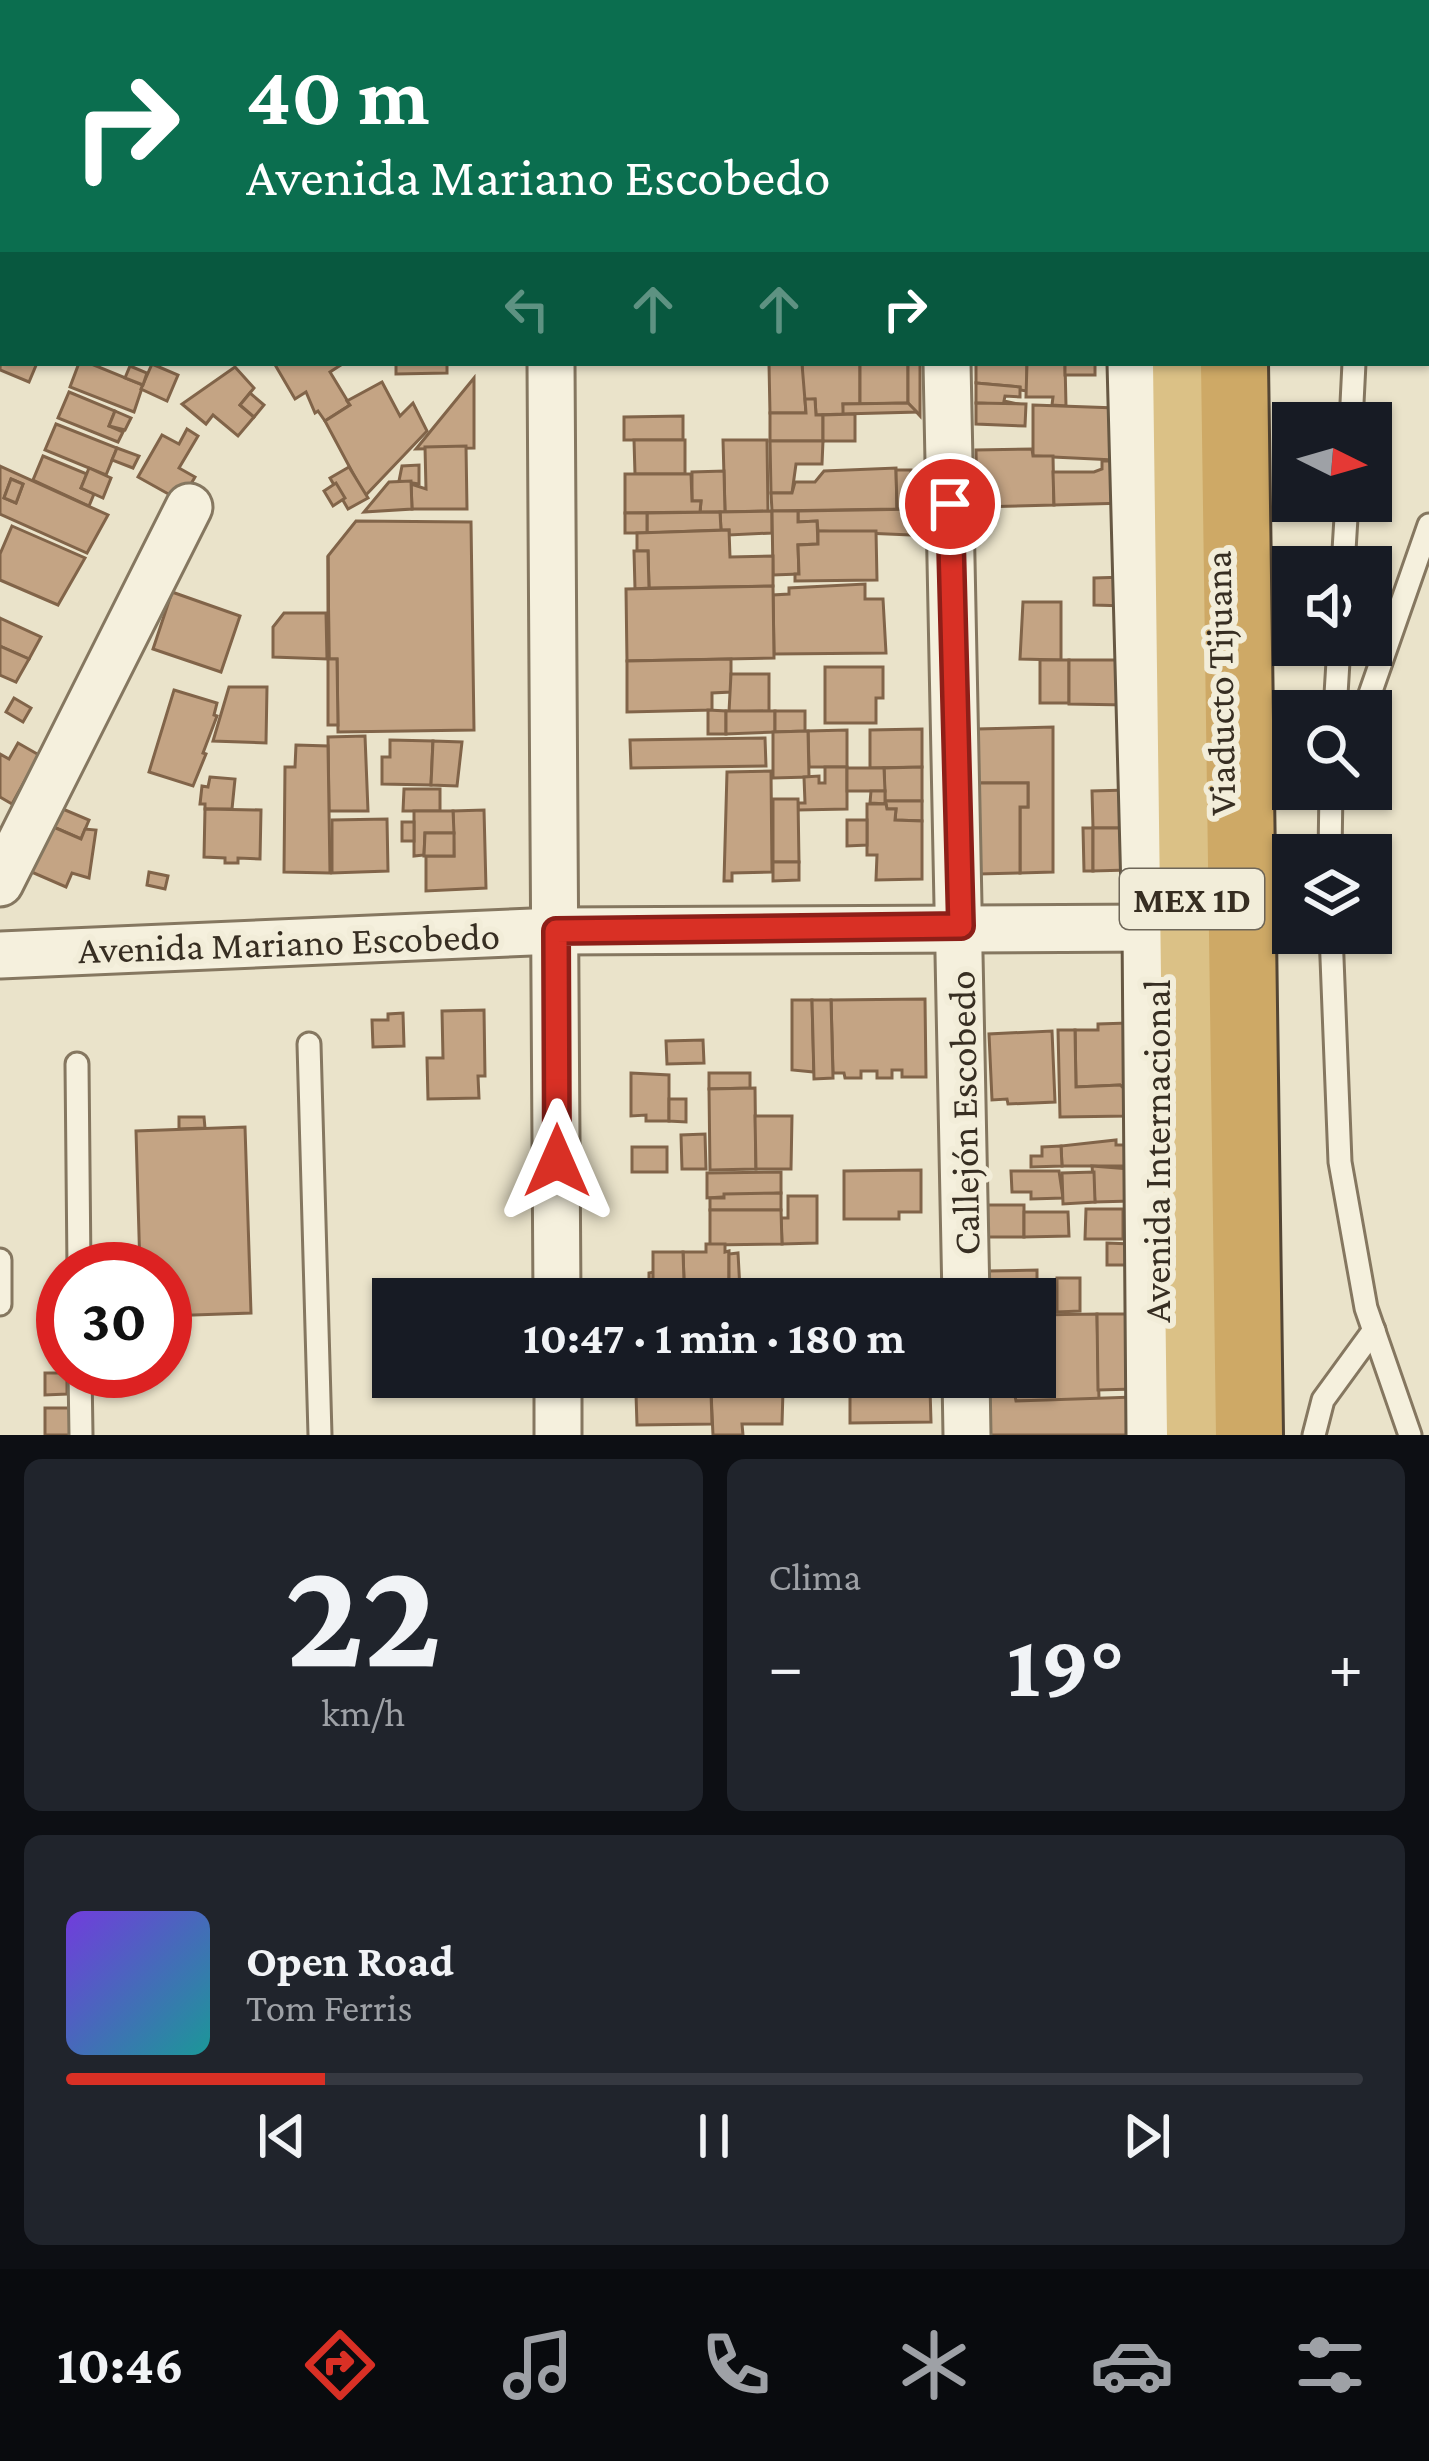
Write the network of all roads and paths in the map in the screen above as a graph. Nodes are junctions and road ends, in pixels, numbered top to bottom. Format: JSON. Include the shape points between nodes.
{"nodes":[{"id":1,"x":551,"y":366,"type":"edge"},
{"id":2,"x":946,"y":366,"type":"edge"},
{"id":3,"x":1140,"y":366,"type":"edge"},
{"id":4,"x":1186,"y":366,"type":"edge"},
{"id":5,"x":1199,"y":366,"type":"edge"},
{"id":6,"x":1215,"y":366,"type":"edge"},
{"id":7,"x":1234,"y":366,"type":"edge"},
{"id":8,"x":1354,"y":366,"type":"edge"},
{"id":9,"x":1352,"y":402,"type":"edge"},
{"id":10,"x":189,"y":507,"type":"dead end"},
{"id":11,"x":1429,"y":525,"type":"edge"},
{"id":12,"x":1371,"y":690,"type":"edge"},
{"id":13,"x":0,"y":883,"type":"edge"},
{"id":14,"x":961,"y":926,"type":"junction"},
{"id":15,"x":1154,"y":928,"type":"junction"},
{"id":16,"x":556,"y":931,"type":"junction"},
{"id":17,"x":1332,"y":954,"type":"edge"},
{"id":18,"x":0,"y":955,"type":"edge"},
{"id":19,"x":309,"y":1044,"type":"dead end"},
{"id":20,"x":76,"y":1064,"type":"dead end"},
{"id":21,"x":79,"y":1242,"type":"edge"},
{"id":22,"x":0,"y":1259,"type":"edge"},
{"id":23,"x":557,"y":1278,"type":"edge"},
{"id":24,"x":966,"y":1278,"type":"edge"},
{"id":25,"x":0,"y":1304,"type":"edge"},
{"id":26,"x":1374,"y":1330,"type":"junction"},
{"id":27,"x":80,"y":1398,"type":"edge"},
{"id":28,"x":558,"y":1398,"type":"edge"},
{"id":29,"x":966,"y":1398,"type":"edge"},
{"id":30,"x":81,"y":1435,"type":"edge"},
{"id":31,"x":320,"y":1435,"type":"edge"},
{"id":32,"x":558,"y":1435,"type":"edge"},
{"id":33,"x":967,"y":1435,"type":"edge"},
{"id":34,"x":1159,"y":1435,"type":"edge"},
{"id":35,"x":1199,"y":1435,"type":"edge"},
{"id":36,"x":1213,"y":1435,"type":"edge"},
{"id":37,"x":1230,"y":1435,"type":"edge"},
{"id":38,"x":1249,"y":1435,"type":"edge"},
{"id":39,"x":1314,"y":1435,"type":"edge"},
{"id":40,"x":1410,"y":1435,"type":"edge"}],
"edges":[{"from":1,"to":16,"type":"street"},
{"from":2,"to":14,"type":"street","name":"Callejón Escobedo"},
{"from":3,"to":15,"type":"main road","name":"Avenida Internacional"},
{"from":4,"to":35,"type":"highway","name":"Avenida Internacional","number":"MEX 1D"},
{"from":5,"to":36,"type":"highway","name":"Viaducto Tijuana"},
{"from":6,"to":37,"type":"highway","name":"Viaducto Tijuana"},
{"from":7,"to":38,"type":"highway","number":"MEX 1D"},
{"from":8,"to":9,"type":"lane"},
{"from":10,"to":13,"type":"street"},
{"from":11,"to":12,"type":"lane"},
{"from":14,"to":15,"type":"street","name":"Avenida Mariano Escobedo"},
{"from":14,"to":16,"type":"street","name":"Avenida Mariano Escobedo"},
{"from":14,"to":24,"type":"street","name":"Callejón Escobedo"},
{"from":15,"to":34,"type":"main road","name":"Avenida Internacional"},
{"from":16,"to":18,"type":"street","name":"Avenida Mariano Escobedo"},
{"from":16,"to":23,"type":"street"},
{"from":17,"to":26,"type":"lane","via":[[1340,1162]]},
{"from":19,"to":31,"type":"lane"},
{"from":20,"to":21,"type":"lane"},
{"from":22,"to":25,"type":"lane"},
{"from":26,"to":39,"type":"lane","via":[[1323,1400]]},
{"from":26,"to":40,"type":"lane"},
{"from":27,"to":30,"type":"lane"},
{"from":28,"to":32,"type":"street"},
{"from":29,"to":33,"type":"street"}]}
